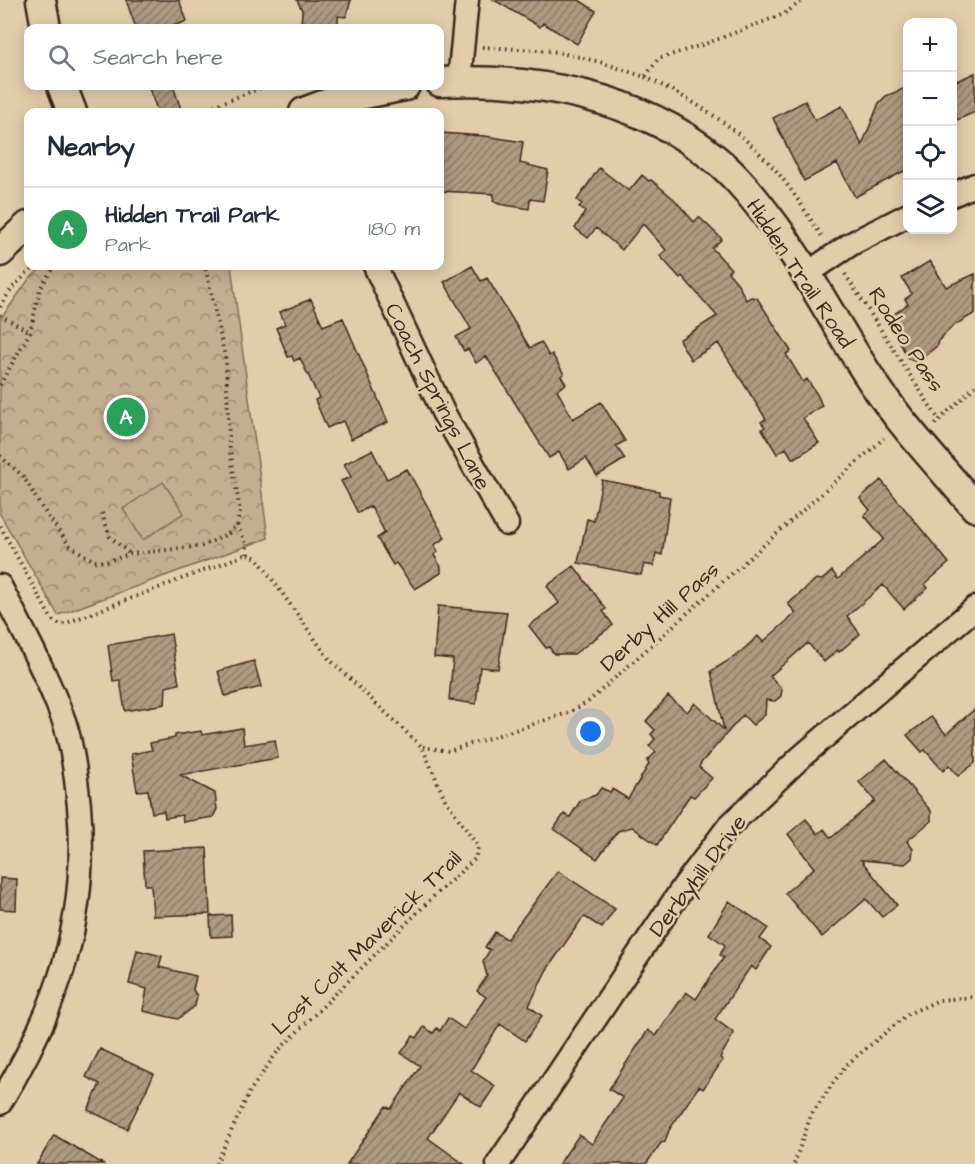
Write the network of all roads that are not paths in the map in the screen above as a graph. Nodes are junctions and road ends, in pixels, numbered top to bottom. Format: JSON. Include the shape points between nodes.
{"nodes":[{"id":1,"x":41,"y":0,"type":"edge"},
{"id":2,"x":467,"y":0,"type":"edge"},
{"id":3,"x":45,"y":24,"type":"edge"},
{"id":4,"x":449,"y":82,"type":"edge"},
{"id":5,"x":64,"y":90,"type":"edge"},
{"id":6,"x":385,"y":90,"type":"edge"},
{"id":7,"x":70,"y":108,"type":"edge"},
{"id":8,"x":319,"y":108,"type":"edge"},
{"id":9,"x":975,"y":185,"type":"edge"},
{"id":10,"x":957,"y":193,"type":"edge"},
{"id":11,"x":903,"y":218,"type":"edge"},
{"id":12,"x":24,"y":230,"type":"edge"},
{"id":13,"x":0,"y":252,"type":"edge"},
{"id":14,"x":377,"y":270,"type":"edge"},
{"id":15,"x":805,"y":275,"type":"junction"},
{"id":16,"x":975,"y":507,"type":"edge"},
{"id":17,"x":507,"y":524,"type":"dead end"},
{"id":18,"x":0,"y":586,"type":"edge"},
{"id":19,"x":975,"y":608,"type":"edge"},
{"id":20,"x":0,"y":1103,"type":"edge"},
{"id":21,"x":498,"y":1164,"type":"edge"}],
"edges":[{"from":1,"to":3,"type":"street"},
{"from":2,"to":4,"type":"street"},
{"from":4,"to":15,"type":"street","name":"Hidden Trail Road","via":[[559,89],[602,99],[689,139],[746,189],[776,227]]},
{"from":5,"to":7,"type":"street"},
{"from":6,"to":8,"type":"street","via":[[339,99]]},
{"from":9,"to":10,"type":"street"},
{"from":11,"to":15,"type":"street","via":[[851,244]]},
{"from":12,"to":13,"type":"street"},
{"from":14,"to":17,"type":"street","name":"Coach Springs Lane","via":[[443,412]]},
{"from":15,"to":16,"type":"street","name":"Hidden Trail Road","via":[[897,416]]},
{"from":18,"to":20,"type":"street","via":[[40,664],[64,723],[76,780],[83,850],[77,911],[66,961],[45,1019]]},
{"from":19,"to":21,"type":"street","name":"Derbyhill Drive","via":[[801,758],[728,827],[684,886]]}]}
